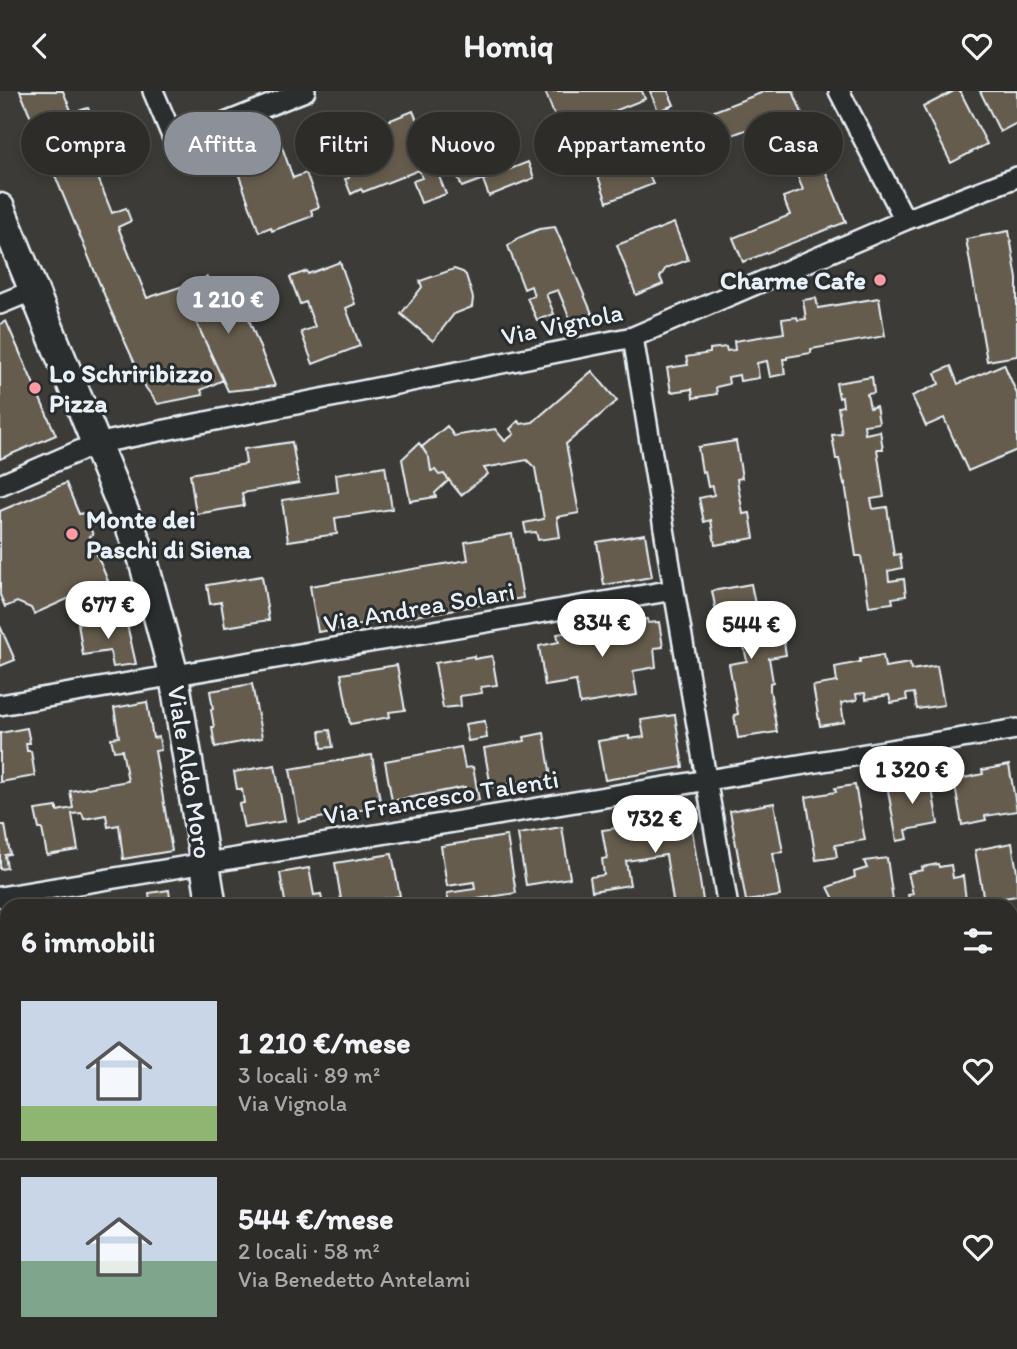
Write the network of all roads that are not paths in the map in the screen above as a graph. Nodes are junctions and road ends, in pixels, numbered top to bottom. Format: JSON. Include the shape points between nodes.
{"nodes":[{"id":1,"x":153,"y":91,"type":"edge"},
{"id":2,"x":305,"y":91,"type":"edge"},
{"id":3,"x":839,"y":91,"type":"edge"},
{"id":4,"x":1017,"y":177,"type":"edge"},
{"id":5,"x":0,"y":208,"type":"edge"},
{"id":6,"x":905,"y":220,"type":"junction"},
{"id":7,"x":34,"y":290,"type":"junction"},
{"id":8,"x":0,"y":304,"type":"edge"},
{"id":9,"x":633,"y":337,"type":"junction"},
{"id":10,"x":95,"y":444,"type":"junction"},
{"id":11,"x":0,"y":485,"type":"edge"},
{"id":12,"x":674,"y":590,"type":"junction"},
{"id":13,"x":174,"y":676,"type":"junction"},
{"id":14,"x":0,"y":705,"type":"edge"},
{"id":15,"x":1017,"y":729,"type":"edge"},
{"id":16,"x":707,"y":780,"type":"junction"},
{"id":17,"x":205,"y":863,"type":"junction"},
{"id":18,"x":0,"y":897,"type":"edge"},
{"id":19,"x":211,"y":899,"type":"edge"},
{"id":20,"x":727,"y":899,"type":"edge"}],
"edges":[{"from":1,"to":2,"type":"street","via":[[175,143]]},
{"from":3,"to":6,"type":"street"},
{"from":4,"to":6,"type":"street","name":"Via Vignola"},
{"from":5,"to":7,"type":"main road","name":"Viale Aldo Moro"},
{"from":6,"to":9,"type":"street","name":"Via Vignola"},
{"from":7,"to":8,"type":"street"},
{"from":7,"to":10,"type":"main road","name":"Viale Aldo Moro"},
{"from":9,"to":10,"type":"street","name":"Via Vignola"},
{"from":9,"to":12,"type":"street"},
{"from":10,"to":11,"type":"street","name":"Via Vignola"},
{"from":10,"to":13,"type":"main road","name":"Viale Aldo Moro","via":[[142,556]]},
{"from":12,"to":13,"type":"street","name":"Via Andrea Solari"},
{"from":12,"to":16,"type":"street"},
{"from":13,"to":14,"type":"street","name":"Via Andrea Solari"},
{"from":13,"to":17,"type":"main road","name":"Viale Aldo Moro"},
{"from":15,"to":16,"type":"street","name":"Via Francesco Talenti"},
{"from":16,"to":17,"type":"street","name":"Via Francesco Talenti"},
{"from":16,"to":20,"type":"street"},
{"from":17,"to":18,"type":"street","name":"Via Francesco Talenti"},
{"from":17,"to":19,"type":"main road","name":"Viale Aldo Moro"}]}
